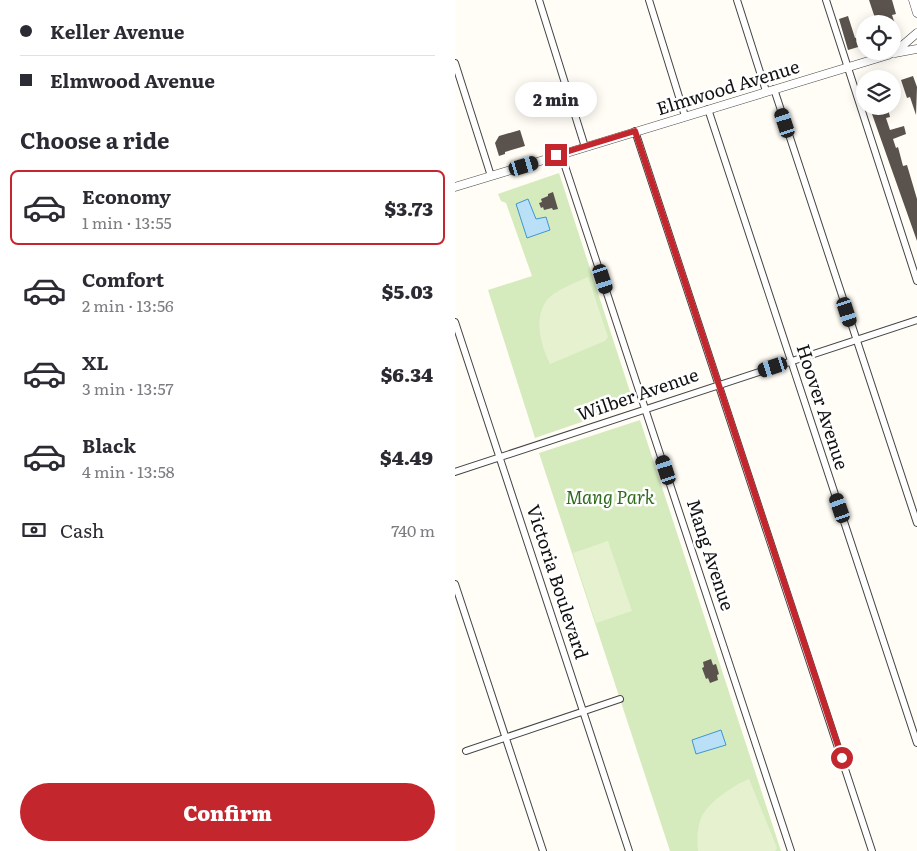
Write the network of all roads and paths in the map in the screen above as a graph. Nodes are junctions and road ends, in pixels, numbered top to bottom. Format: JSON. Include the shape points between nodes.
{"nodes":[{"id":1,"x":539,"y":0,"type":"edge"},
{"id":2,"x":649,"y":0,"type":"edge"},
{"id":3,"x":737,"y":0,"type":"edge"},
{"id":4,"x":826,"y":0,"type":"edge"},
{"id":5,"x":913,"y":0,"type":"edge"},
{"id":6,"x":917,"y":13,"type":"edge"},
{"id":7,"x":917,"y":33,"type":"edge"},
{"id":8,"x":901,"y":46,"type":"edge"},
{"id":9,"x":917,"y":49,"type":"edge"},
{"id":10,"x":901,"y":52,"type":"edge"},
{"id":11,"x":872,"y":60,"type":"edge"},
{"id":12,"x":455,"y":62,"type":"edge"},
{"id":13,"x":847,"y":68,"type":"junction"},
{"id":14,"x":774,"y":89,"type":"junction"},
{"id":15,"x":766,"y":91,"type":"junction"},
{"id":16,"x":708,"y":109,"type":"junction"},
{"id":17,"x":685,"y":116,"type":"junction"},
{"id":18,"x":635,"y":131,"type":"junction"},
{"id":19,"x":585,"y":147,"type":"junction"},
{"id":20,"x":561,"y":154,"type":"junction"},
{"id":21,"x":491,"y":176,"type":"junction"},
{"id":22,"x":455,"y":187,"type":"edge"},
{"id":23,"x":917,"y":281,"type":"edge"},
{"id":24,"x":917,"y":320,"type":"edge"},
{"id":25,"x":455,"y":322,"type":"edge"},
{"id":26,"x":857,"y":340,"type":"junction"},
{"id":27,"x":791,"y":361,"type":"junction"},
{"id":28,"x":719,"y":384,"type":"junction"},
{"id":29,"x":646,"y":408,"type":"junction"},
{"id":30,"x":500,"y":457,"type":"junction"},
{"id":31,"x":455,"y":472,"type":"edge"},
{"id":32,"x":917,"y":523,"type":"edge"},
{"id":33,"x":455,"y":584,"type":"edge"},
{"id":34,"x":620,"y":699,"type":"dead end"},
{"id":35,"x":583,"y":712,"type":"junction"},
{"id":36,"x":505,"y":738,"type":"junction"},
{"id":37,"x":917,"y":743,"type":"edge"},
{"id":38,"x":466,"y":751,"type":"dead end"},
{"id":39,"x":543,"y":851,"type":"edge"},
{"id":40,"x":629,"y":851,"type":"edge"},
{"id":41,"x":791,"y":851,"type":"edge"},
{"id":42,"x":872,"y":851,"type":"edge"}],
"edges":[{"from":1,"to":19,"type":"street"},
{"from":2,"to":17,"type":"street"},
{"from":3,"to":15,"type":"street"},
{"from":4,"to":13,"type":"street"},
{"from":5,"to":6,"type":"street"},
{"from":7,"to":8,"type":"street","name":"Elmwood Avenue"},
{"from":9,"to":10,"type":"street"},
{"from":11,"to":13,"type":"street","name":"Elmwood Avenue"},
{"from":12,"to":21,"type":"street"},
{"from":13,"to":14,"type":"street","name":"Elmwood Avenue"},
{"from":13,"to":23,"type":"street"},
{"from":14,"to":15,"type":"street","name":"Elmwood Avenue"},
{"from":14,"to":26,"type":"street"},
{"from":15,"to":16,"type":"street","name":"Elmwood Avenue"},
{"from":16,"to":17,"type":"street","name":"Elmwood Avenue"},
{"from":16,"to":27,"type":"street","name":"Hoover Avenue"},
{"from":17,"to":18,"type":"street","name":"Elmwood Avenue"},
{"from":18,"to":19,"type":"street","name":"Elmwood Avenue"},
{"from":18,"to":28,"type":"street"},
{"from":19,"to":20,"type":"street","name":"Elmwood Avenue"},
{"from":20,"to":21,"type":"street","name":"Elmwood Avenue"},
{"from":20,"to":29,"type":"street","name":"Mang Avenue"},
{"from":21,"to":22,"type":"street","name":"Elmwood Avenue"},
{"from":24,"to":26,"type":"street","name":"Wilber Avenue"},
{"from":25,"to":30,"type":"street","name":"Victoria Boulevard"},
{"from":26,"to":27,"type":"street","name":"Wilber Avenue"},
{"from":26,"to":32,"type":"street"},
{"from":27,"to":28,"type":"street","name":"Wilber Avenue"},
{"from":27,"to":37,"type":"street","name":"Hoover Avenue"},
{"from":28,"to":29,"type":"street","name":"Wilber Avenue"},
{"from":28,"to":42,"type":"street"},
{"from":29,"to":30,"type":"street","name":"Wilber Avenue"},
{"from":29,"to":41,"type":"street","name":"Mang Avenue"},
{"from":30,"to":31,"type":"street","name":"Wilber Avenue"},
{"from":30,"to":35,"type":"street","name":"Victoria Boulevard"},
{"from":33,"to":36,"type":"street"},
{"from":34,"to":35,"type":"street"},
{"from":35,"to":36,"type":"street"},
{"from":35,"to":40,"type":"street","name":"Victoria Boulevard"},
{"from":36,"to":38,"type":"street"},
{"from":36,"to":39,"type":"street"}]}
